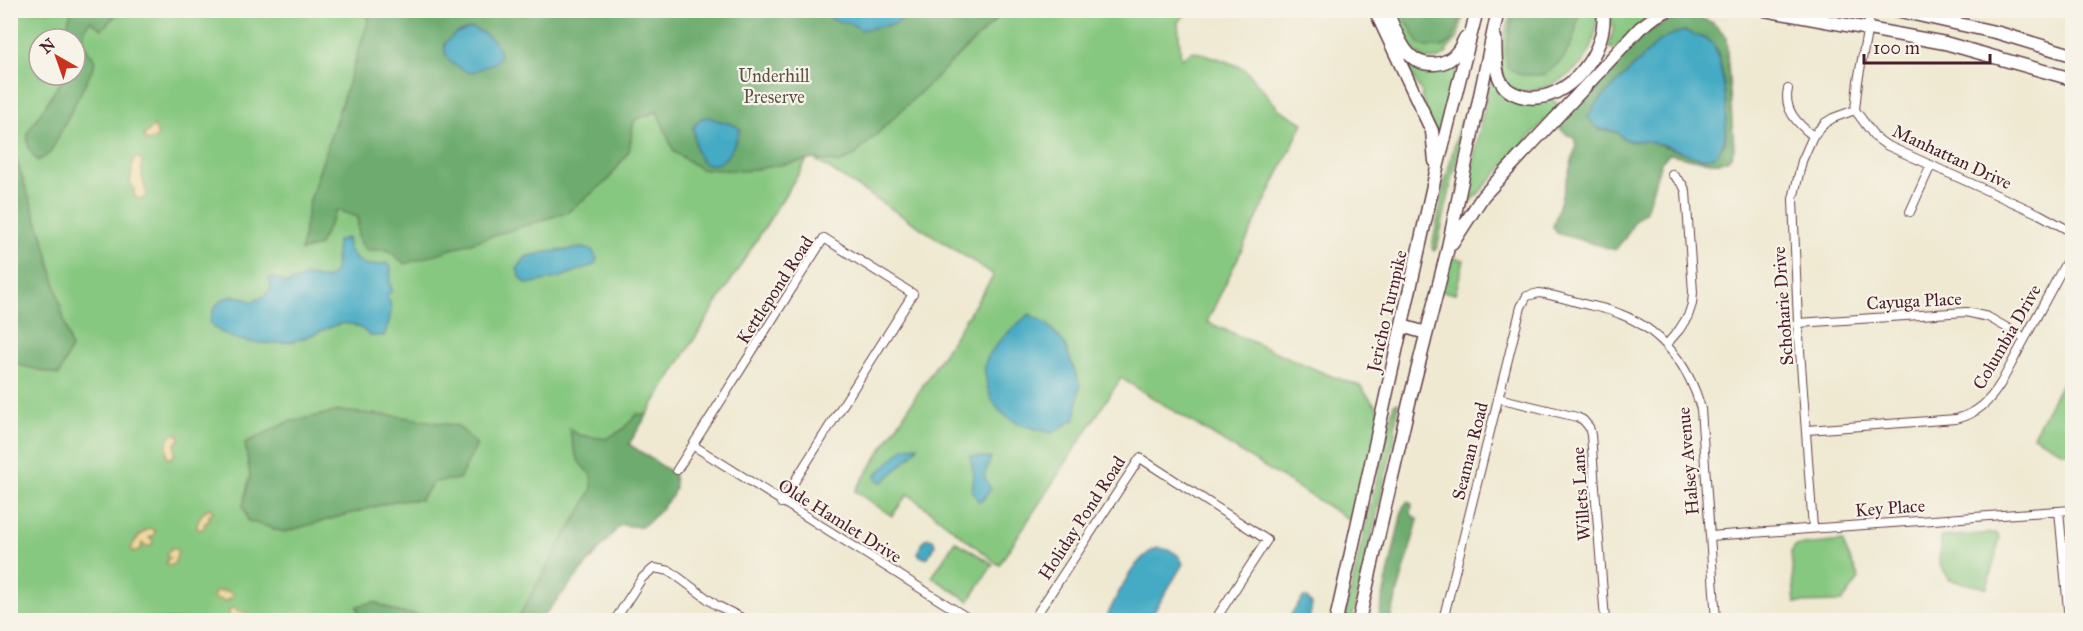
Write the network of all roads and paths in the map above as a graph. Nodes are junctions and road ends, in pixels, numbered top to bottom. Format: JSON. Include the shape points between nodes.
{"nodes":[{"id":1,"x":1375,"y":10,"type":"edge"},
{"id":2,"x":1386,"y":10,"type":"edge"},
{"id":3,"x":1497,"y":10,"type":"edge"},
{"id":4,"x":1603,"y":10,"type":"edge"},
{"id":5,"x":1668,"y":10,"type":"edge"},
{"id":6,"x":1765,"y":10,"type":"edge"},
{"id":7,"x":1871,"y":10,"type":"edge"},
{"id":8,"x":1896,"y":10,"type":"edge"},
{"id":9,"x":1476,"y":14,"type":"edge"},
{"id":10,"x":1494,"y":25,"type":"junction"},
{"id":11,"x":1868,"y":29,"type":"junction"},
{"id":12,"x":2073,"y":55,"type":"edge"},
{"id":13,"x":2073,"y":79,"type":"edge"},
{"id":14,"x":1788,"y":89,"type":"dead end"},
{"id":15,"x":1855,"y":110,"type":"junction"},
{"id":16,"x":1813,"y":136,"type":"junction"},
{"id":17,"x":1931,"y":165,"type":"junction"},
{"id":18,"x":1436,"y":172,"type":"junction"},
{"id":19,"x":1672,"y":174,"type":"dead end"},
{"id":20,"x":1910,"y":212,"type":"dead end"},
{"id":21,"x":2073,"y":232,"type":"edge"},
{"id":22,"x":2073,"y":251,"type":"edge"},
{"id":23,"x":1447,"y":252,"type":"junction"},
{"id":24,"x":1534,"y":294,"type":"joint"},
{"id":25,"x":1798,"y":323,"type":"junction"},
{"id":26,"x":1402,"y":326,"type":"junction"},
{"id":27,"x":1426,"y":333,"type":"junction"},
{"id":28,"x":2025,"y":338,"type":"junction"},
{"id":29,"x":1666,"y":345,"type":"junction"},
{"id":30,"x":1498,"y":398,"type":"junction"},
{"id":31,"x":1807,"y":430,"type":"junction"},
{"id":32,"x":694,"y":446,"type":"junction"},
{"id":33,"x":677,"y":471,"type":"dead end"},
{"id":34,"x":781,"y":503,"type":"junction"},
{"id":35,"x":2073,"y":510,"type":"edge"},
{"id":36,"x":2060,"y":511,"type":"junction"},
{"id":37,"x":1813,"y":528,"type":"junction"},
{"id":38,"x":1710,"y":536,"type":"junction"},
{"id":39,"x":615,"y":621,"type":"edge"},
{"id":40,"x":746,"y":621,"type":"edge"},
{"id":41,"x":971,"y":621,"type":"edge"},
{"id":42,"x":1033,"y":621,"type":"edge"},
{"id":43,"x":1215,"y":621,"type":"edge"},
{"id":44,"x":1336,"y":621,"type":"edge"},
{"id":45,"x":1359,"y":621,"type":"edge"},
{"id":46,"x":1443,"y":621,"type":"edge"},
{"id":47,"x":1605,"y":621,"type":"edge"},
{"id":48,"x":1716,"y":621,"type":"edge"},
{"id":49,"x":2069,"y":621,"type":"edge"}],
"edges":[{"from":1,"to":18,"type":"main road","via":[[1432,131]]},
{"from":2,"to":9,"type":"main road","via":[[1406,51],[1427,64],[1439,64],[1458,52]]},
{"from":3,"to":10,"type":"main road"},
{"from":4,"to":10,"type":"main road","via":[[1601,37],[1586,67],[1554,92],[1530,97],[1515,95],[1501,82]]},
{"from":5,"to":23,"type":"main road","via":[[1640,28],[1483,196]]},
{"from":6,"to":11,"type":"main road"},
{"from":7,"to":11,"type":"street"},
{"from":8,"to":12,"type":"main road","via":[[1999,33]]},
{"from":9,"to":18,"type":"main road","name":"Jericho Turnpike"},
{"from":10,"to":23,"type":"main road"},
{"from":11,"to":13,"type":"main road","via":[[1945,43]]},
{"from":11,"to":15,"type":"street"},
{"from":14,"to":16,"type":"street","via":[[1786,99],[1793,116]]},
{"from":15,"to":16,"type":"street","name":"Schoharie Drive","via":[[1833,118]]},
{"from":15,"to":17,"type":"street","name":"Manhattan Drive","via":[[1886,145]]},
{"from":16,"to":25,"type":"street","name":"Schoharie Drive","via":[[1793,199]]},
{"from":17,"to":20,"type":"street"},
{"from":17,"to":21,"type":"street","name":"Manhattan Drive"},
{"from":18,"to":26,"type":"main road","name":"Jericho Turnpike"},
{"from":19,"to":29,"type":"street","via":[[1686,192],[1693,292],[1688,316]]},
{"from":22,"to":28,"type":"street","name":"Columbia Drive"},
{"from":23,"to":27,"type":"main road"},
{"from":24,"to":29,"type":"street","name":"Halsey Avenue","via":[[1619,313],[1639,322]]},
{"from":24,"to":30,"type":"street","name":"Seaman Road","via":[[1523,300]]},
{"from":25,"to":28,"type":"street","name":"Cayuga Place","via":[[1966,312],[1988,317]]},
{"from":25,"to":31,"type":"street","name":"Schoharie Drive"},
{"from":26,"to":27,"type":"main road"},
{"from":26,"to":44,"type":"main road","name":"Jericho Turnpike"},
{"from":27,"to":45,"type":"main road"},
{"from":28,"to":31,"type":"street","name":"Columbia Drive","via":[[1990,400],[1967,416]]},
{"from":29,"to":38,"type":"street","name":"Halsey Avenue","via":[[1692,381],[1701,410]]},
{"from":30,"to":46,"type":"street","name":"Seaman Road"},
{"from":30,"to":47,"type":"street","name":"Willets Lane","via":[[1576,417],[1589,427]]},
{"from":31,"to":37,"type":"street","name":"Schoharie Drive"},
{"from":32,"to":33,"type":"street","name":"Kettlepond Road"},
{"from":32,"to":34,"type":"street","name":"Olde Hamlet Drive"},
{"from":32,"to":34,"type":"street","name":"Kettlepond Road","via":[[824,237],[913,294]]},
{"from":34,"to":41,"type":"street","name":"Olde Hamlet Drive"},
{"from":35,"to":36,"type":"street","name":"Key Place"},
{"from":36,"to":37,"type":"street","name":"Key Place"},
{"from":36,"to":49,"type":"street"},
{"from":37,"to":38,"type":"street","name":"Key Place"},
{"from":38,"to":48,"type":"street","name":"Halsey Avenue"},
{"from":39,"to":40,"type":"street","via":[[642,578],[654,568],[670,571],[716,605]]},
{"from":42,"to":43,"type":"street","name":"Holiday Pond Road","via":[[1140,458],[1267,540]]}]}
